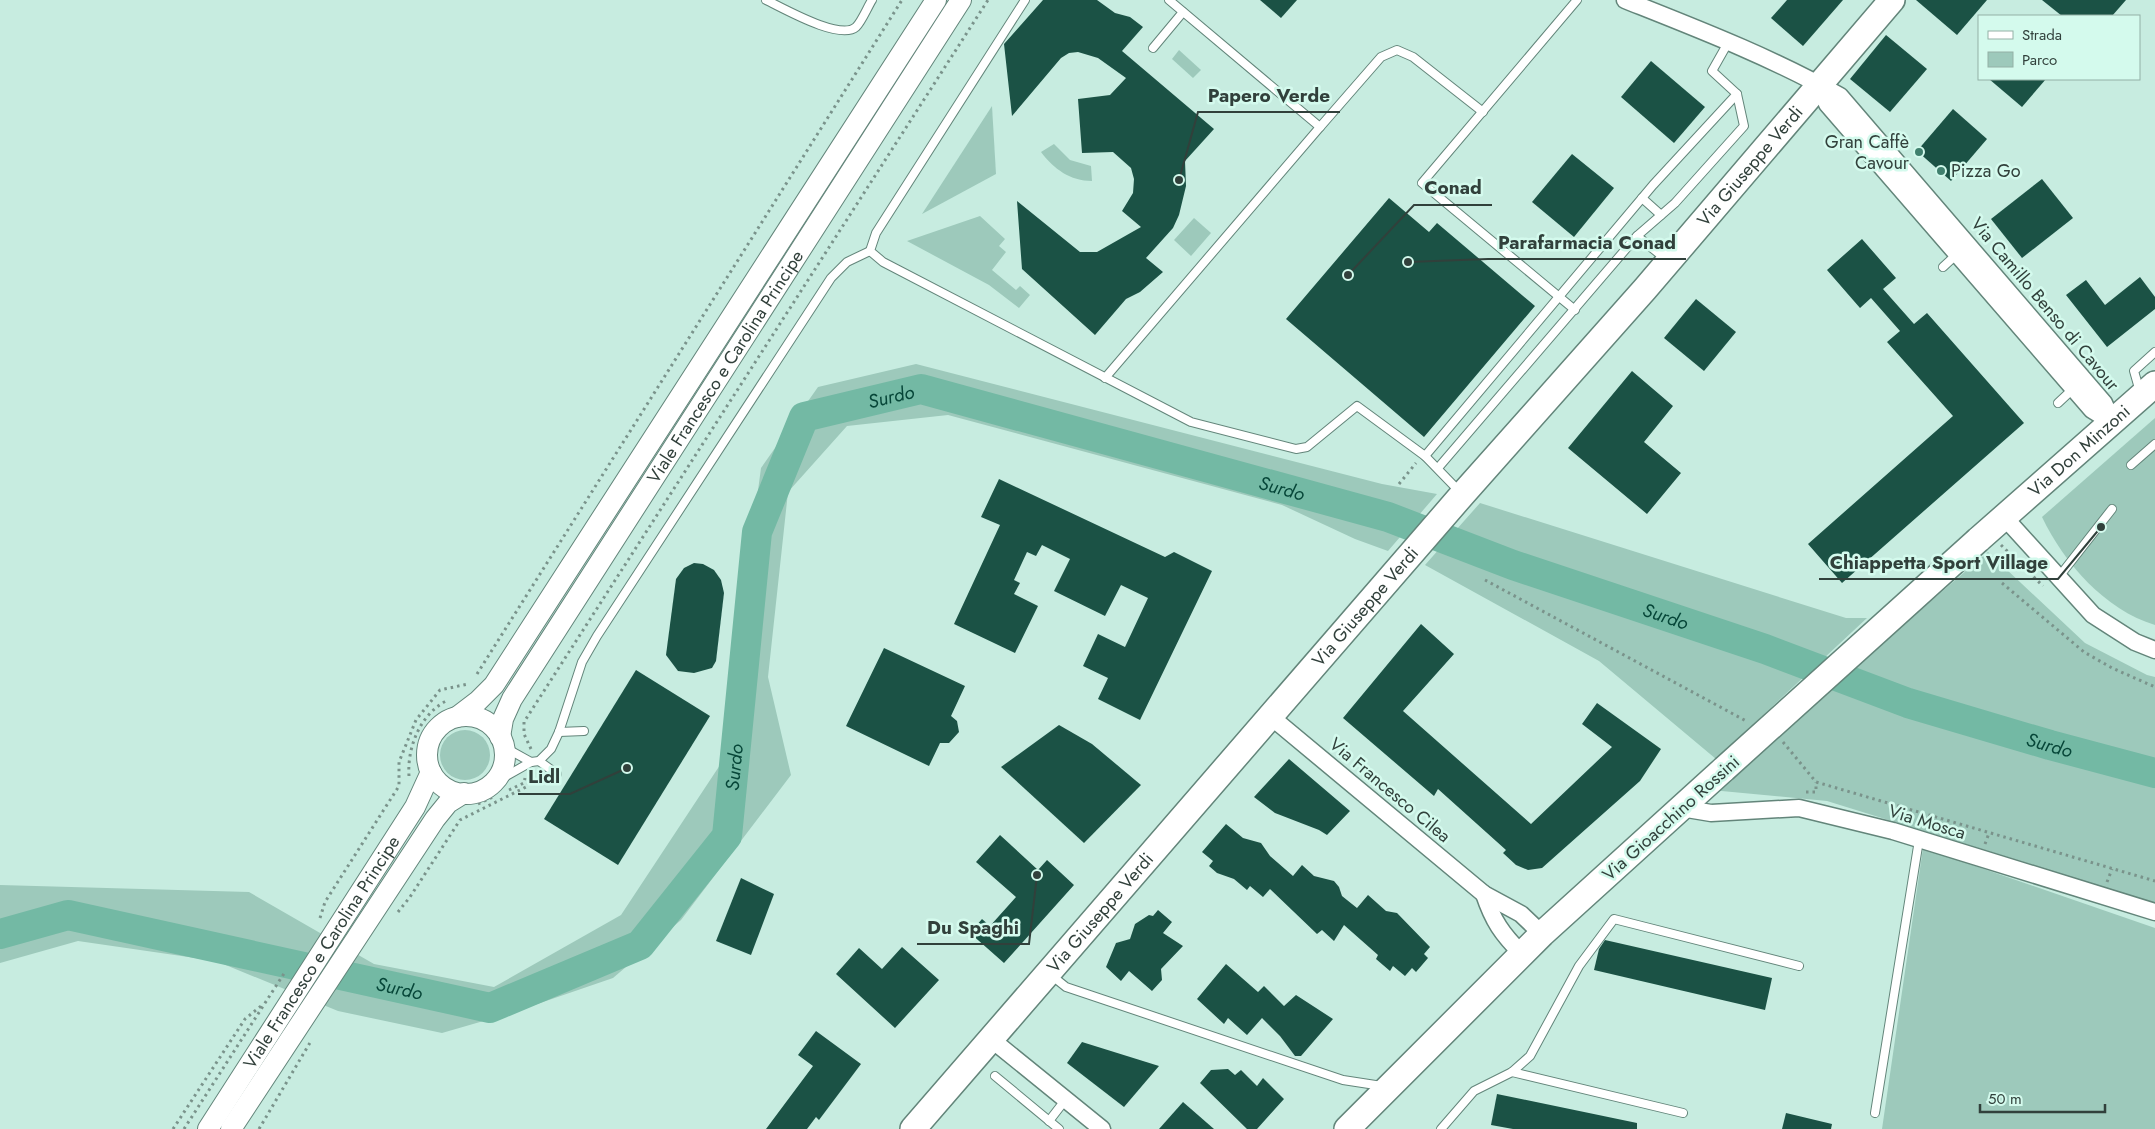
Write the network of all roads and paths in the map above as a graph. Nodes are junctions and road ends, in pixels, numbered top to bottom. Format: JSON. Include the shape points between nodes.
{"nodes":[{"id":1,"x":766,"y":0,"type":"edge"},
{"id":2,"x":872,"y":0,"type":"edge"},
{"id":3,"x":902,"y":0,"type":"edge"},
{"id":4,"x":936,"y":0,"type":"edge"},
{"id":5,"x":961,"y":0,"type":"edge"},
{"id":6,"x":988,"y":0,"type":"edge"},
{"id":7,"x":1024,"y":0,"type":"edge"},
{"id":8,"x":1169,"y":0,"type":"edge"},
{"id":9,"x":1577,"y":0,"type":"edge"},
{"id":10,"x":1625,"y":0,"type":"edge"},
{"id":11,"x":1892,"y":0,"type":"edge"},
{"id":12,"x":1183,"y":12,"type":"junction"},
{"id":13,"x":1729,"y":41,"type":"junction"},
{"id":14,"x":1153,"y":48,"type":"dead end"},
{"id":15,"x":1820,"y":85,"type":"junction"},
{"id":16,"x":1737,"y":94,"type":"junction"},
{"id":17,"x":1483,"y":112,"type":"junction"},
{"id":18,"x":1320,"y":127,"type":"junction"},
{"id":19,"x":1642,"y":198,"type":"junction"},
{"id":20,"x":1662,"y":215,"type":"junction"},
{"id":21,"x":1945,"y":228,"type":"junction"},
{"id":22,"x":1638,"y":236,"type":"junction"},
{"id":23,"x":870,"y":250,"type":"junction"},
{"id":24,"x":1957,"y":254,"type":"junction"},
{"id":25,"x":1668,"y":262,"type":"junction"},
{"id":26,"x":1943,"y":267,"type":"dead end"},
{"id":27,"x":1559,"y":297,"type":"junction"},
{"id":28,"x":1575,"y":310,"type":"junction"},
{"id":29,"x":2155,"y":352,"type":"edge"},
{"id":30,"x":1105,"y":378,"type":"junction"},
{"id":31,"x":2074,"y":388,"type":"junction"},
{"id":32,"x":2148,"y":391,"type":"edge"},
{"id":33,"x":2058,"y":403,"type":"dead end"},
{"id":34,"x":2113,"y":423,"type":"junction"},
{"id":35,"x":2155,"y":444,"type":"edge"},
{"id":36,"x":1424,"y":455,"type":"junction"},
{"id":37,"x":2131,"y":465,"type":"dead end"},
{"id":38,"x":1438,"y":468,"type":"junction"},
{"id":39,"x":1399,"y":484,"type":"dead end"},
{"id":40,"x":1462,"y":495,"type":"junction"},
{"id":41,"x":2112,"y":510,"type":"dead end"},
{"id":42,"x":2010,"y":524,"type":"junction"},
{"id":43,"x":2058,"y":578,"type":"junction"},
{"id":44,"x":1485,"y":580,"type":"dead end"},
{"id":45,"x":2002,"y":583,"type":"dead end"},
{"id":46,"x":2048,"y":592,"type":"dead end"},
{"id":47,"x":2155,"y":650,"type":"edge"},
{"id":48,"x":476,"y":675,"type":"dead end"},
{"id":49,"x":471,"y":684,"type":"dead end"},
{"id":50,"x":2155,"y":687,"type":"edge"},
{"id":51,"x":1270,"y":716,"type":"junction"},
{"id":52,"x":457,"y":717,"type":"junction"},
{"id":53,"x":1756,"y":726,"type":"dead end"},
{"id":54,"x":584,"y":731,"type":"dead end"},
{"id":55,"x":559,"y":732,"type":"junction"},
{"id":56,"x":1782,"y":740,"type":"dead end"},
{"id":57,"x":502,"y":742,"type":"junction"},
{"id":58,"x":535,"y":761,"type":"junction"},
{"id":59,"x":431,"y":772,"type":"junction"},
{"id":60,"x":557,"y":774,"type":"dead end"},
{"id":61,"x":492,"y":784,"type":"junction"},
{"id":62,"x":464,"y":794,"type":"junction"},
{"id":63,"x":1681,"y":808,"type":"junction"},
{"id":64,"x":1919,"y":840,"type":"junction"},
{"id":65,"x":2155,"y":881,"type":"edge"},
{"id":66,"x":1484,"y":894,"type":"junction"},
{"id":67,"x":2155,"y":912,"type":"edge"},
{"id":68,"x":393,"y":917,"type":"dead end"},
{"id":69,"x":327,"y":927,"type":"junction"},
{"id":70,"x":1542,"y":934,"type":"junction"},
{"id":71,"x":1522,"y":954,"type":"junction"},
{"id":72,"x":1799,"y":966,"type":"dead end"},
{"id":73,"x":1048,"y":973,"type":"junction"},
{"id":74,"x":283,"y":992,"type":"junction"},
{"id":75,"x":264,"y":1004,"type":"junction"},
{"id":76,"x":312,"y":1038,"type":"dead end"},
{"id":77,"x":991,"y":1039,"type":"junction"},
{"id":78,"x":1512,"y":1072,"type":"junction"},
{"id":79,"x":996,"y":1076,"type":"dead end"},
{"id":80,"x":1389,"y":1086,"type":"junction"},
{"id":81,"x":1066,"y":1099,"type":"junction"},
{"id":82,"x":1684,"y":1113,"type":"dead end"},
{"id":83,"x":1875,"y":1113,"type":"dead end"},
{"id":84,"x":1049,"y":1121,"type":"junction"},
{"id":85,"x":173,"y":1129,"type":"edge"},
{"id":86,"x":184,"y":1129,"type":"edge"},
{"id":87,"x":208,"y":1129,"type":"edge"},
{"id":88,"x":231,"y":1129,"type":"edge"},
{"id":89,"x":259,"y":1129,"type":"edge"},
{"id":90,"x":913,"y":1129,"type":"edge"},
{"id":91,"x":1059,"y":1129,"type":"edge"},
{"id":92,"x":1102,"y":1129,"type":"edge"},
{"id":93,"x":1347,"y":1129,"type":"edge"},
{"id":94,"x":1441,"y":1129,"type":"edge"}],
"edges":[{"from":1,"to":2,"type":"lane","via":[[826,27],[848,31],[856,26]]},
{"from":3,"to":48,"type":"path"},
{"from":4,"to":52,"type":"street","name":"Viale Francesco e Carolina Principe","via":[[494,685]]},
{"from":5,"to":57,"type":"street","name":"Viale Francesco e Carolina Principe","via":[[512,700],[503,719]]},
{"from":6,"to":58,"type":"path","via":[[524,722],[524,734]]},
{"from":7,"to":23,"type":"lane","via":[[876,233]]},
{"from":8,"to":12,"type":"lane"},
{"from":9,"to":17,"type":"lane"},
{"from":10,"to":13,"type":"street"},
{"from":11,"to":15,"type":"main road","name":"Via Giuseppe Verdi"},
{"from":12,"to":14,"type":"lane"},
{"from":12,"to":18,"type":"lane"},
{"from":13,"to":15,"type":"street"},
{"from":13,"to":16,"type":"lane","via":[[1712,71]]},
{"from":15,"to":21,"type":"street","name":"Via Camillo Benso di Cavour","via":[[1828,104],[1884,158]]},
{"from":15,"to":25,"type":"main road","name":"Via Giuseppe Verdi"},
{"from":16,"to":19,"type":"lane"},
{"from":16,"to":20,"type":"lane","via":[[1744,126]]},
{"from":17,"to":18,"type":"lane","via":[[1413,57],[1396,50],[1381,57]]},
{"from":17,"to":27,"type":"lane","via":[[1422,183]]},
{"from":18,"to":30,"type":"lane"},
{"from":19,"to":20,"type":"lane"},
{"from":19,"to":27,"type":"lane"},
{"from":20,"to":22,"type":"lane"},
{"from":21,"to":24,"type":"street","name":"Via Camillo Benso di Cavour"},
{"from":21,"to":34,"type":"street","name":"Via Camillo Benso di Cavour","via":[[2104,403]]},
{"from":22,"to":25,"type":"lane"},
{"from":22,"to":28,"type":"lane"},
{"from":23,"to":30,"type":"lane","via":[[883,262]]},
{"from":23,"to":55,"type":"lane","via":[[847,262],[831,278],[602,628],[582,662]]},
{"from":24,"to":26,"type":"lane"},
{"from":24,"to":31,"type":"street","name":"Via Camillo Benso di Cavour"},
{"from":25,"to":40,"type":"main road","name":"Via Giuseppe Verdi"},
{"from":27,"to":28,"type":"lane"},
{"from":27,"to":36,"type":"lane"},
{"from":28,"to":38,"type":"lane"},
{"from":29,"to":32,"type":"lane","via":[[2134,371]]},
{"from":30,"to":36,"type":"lane","via":[[1191,422],[1296,449],[1307,446],[1357,406]]},
{"from":31,"to":33,"type":"lane"},
{"from":31,"to":34,"type":"street","name":"Via Camillo Benso di Cavour","via":[[2092,410]]},
{"from":32,"to":34,"type":"main road","name":"Via Don Minzoni"},
{"from":34,"to":42,"type":"main road","name":"Via Don Minzoni"},
{"from":35,"to":37,"type":"lane"},
{"from":36,"to":38,"type":"lane"},
{"from":36,"to":39,"type":"path"},
{"from":38,"to":40,"type":"lane"},
{"from":40,"to":51,"type":"main road","name":"Via Giuseppe Verdi"},
{"from":41,"to":43,"type":"lane"},
{"from":42,"to":43,"type":"street"},
{"from":42,"to":46,"type":"path","via":[[1999,544]]},
{"from":42,"to":63,"type":"main road","name":"Via Gioacchino Rossini","bridge":true,"via":[[1978,540]]},
{"from":43,"to":47,"type":"street","via":[[2093,615],[2135,642]]},
{"from":44,"to":53,"type":"path"},
{"from":45,"to":50,"type":"path","via":[[2084,652]]},
{"from":49,"to":69,"type":"path","via":[[440,690],[416,720],[399,762],[399,786],[325,902]]},
{"from":51,"to":66,"type":"street","name":"Via Francesco Cilea"},
{"from":51,"to":73,"type":"main road","name":"Via Giuseppe Verdi"},
{"from":52,"to":57,"type":"street","via":[[482,720],[494,729]]},
{"from":52,"to":59,"type":"street","name":"Viale Francesco e Carolina Principe","via":[[433,734],[427,753]]},
{"from":54,"to":55,"type":"lane"},
{"from":55,"to":58,"type":"lane","via":[[551,749]]},
{"from":56,"to":65,"type":"path","via":[[1816,782]]},
{"from":57,"to":58,"type":"lane"},
{"from":57,"to":61,"type":"street","name":"Viale Francesco e Carolina Principe","via":[[503,767]]},
{"from":58,"to":60,"type":"lane"},
{"from":58,"to":61,"type":"lane"},
{"from":58,"to":68,"type":"path","via":[[528,786],[460,820],[410,897]]},
{"from":59,"to":62,"type":"street","via":[[445,788]]},
{"from":59,"to":69,"type":"street","name":"Viale Francesco e Carolina Principe","via":[[415,807]]},
{"from":61,"to":62,"type":"street","name":"Viale Francesco e Carolina Principe"},
{"from":62,"to":88,"type":"street","name":"Viale Francesco e Carolina Principe","via":[[448,803],[435,819]]},
{"from":63,"to":64,"type":"street","name":"Via Mosca","via":[[1711,813],[1799,808]]},
{"from":63,"to":70,"type":"main road","name":"Via Gioacchino Rossini"},
{"from":64,"to":67,"type":"street","name":"Via Mosca"},
{"from":64,"to":83,"type":"lane"},
{"from":66,"to":70,"type":"street","name":"Via Francesco Cilea","via":[[1521,914]]},
{"from":66,"to":71,"type":"street","via":[[1492,918]]},
{"from":69,"to":74,"type":"street","name":"Viale Francesco e Carolina Principe"},
{"from":70,"to":71,"type":"main road","name":"Via Gioacchino Rossini"},
{"from":71,"to":80,"type":"main road","name":"Via Gioacchino Rossini"},
{"from":72,"to":78,"type":"lane","via":[[1614,919],[1579,966],[1530,1056]]},
{"from":73,"to":77,"type":"main road","name":"Via Giuseppe Verdi"},
{"from":73,"to":80,"type":"lane","via":[[1066,987],[1343,1080]]},
{"from":74,"to":75,"type":"path"},
{"from":74,"to":87,"type":"street","name":"Viale Francesco e Carolina Principe"},
{"from":75,"to":85,"type":"path","via":[[245,1019]]},
{"from":75,"to":86,"type":"path"},
{"from":76,"to":89,"type":"path"},
{"from":77,"to":81,"type":"street"},
{"from":77,"to":90,"type":"main road","name":"Via Giuseppe Verdi"},
{"from":78,"to":82,"type":"lane"},
{"from":78,"to":94,"type":"lane","via":[[1474,1091]]},
{"from":79,"to":84,"type":"lane"},
{"from":80,"to":93,"type":"main road","name":"Via Gioacchino Rossini"},
{"from":81,"to":84,"type":"lane"},
{"from":81,"to":92,"type":"street"},
{"from":84,"to":91,"type":"lane"}]}
